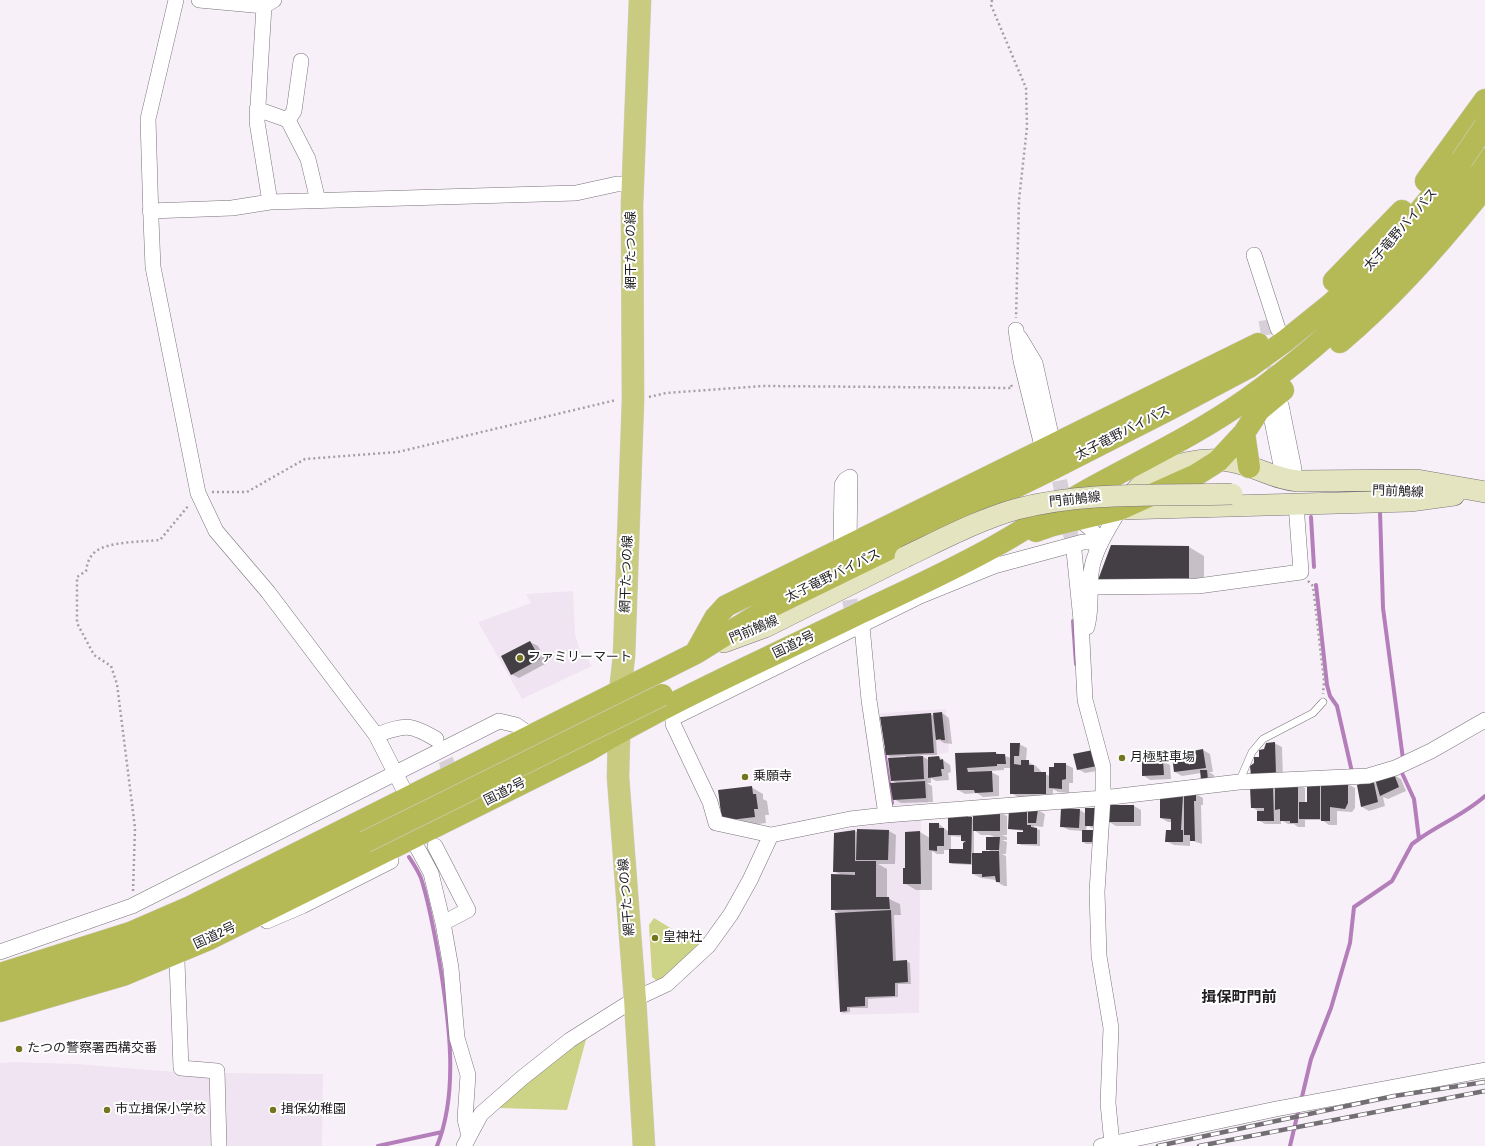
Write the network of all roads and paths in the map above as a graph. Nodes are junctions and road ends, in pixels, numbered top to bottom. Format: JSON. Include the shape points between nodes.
{"nodes":[{"id":1,"x":176,"y":0,"type":"edge"},
{"id":2,"x":199,"y":0,"type":"edge"},
{"id":3,"x":640,"y":0,"type":"edge"},
{"id":4,"x":992,"y":0,"type":"edge"},
{"id":5,"x":269,"y":3,"type":"edge"},
{"id":6,"x":301,"y":60,"type":"dead end"},
{"id":7,"x":1485,"y":100,"type":"edge"},
{"id":8,"x":257,"y":109,"type":"junction"},
{"id":9,"x":288,"y":120,"type":"junction"},
{"id":10,"x":1485,"y":126,"type":"edge"},
{"id":11,"x":1457,"y":138,"type":"junction"},
{"id":12,"x":1479,"y":167,"type":"edge"},
{"id":13,"x":633,"y":184,"type":"junction"},
{"id":14,"x":318,"y":201,"type":"junction"},
{"id":15,"x":270,"y":202,"type":"junction"},
{"id":16,"x":150,"y":211,"type":"junction"},
{"id":17,"x":1016,"y":330,"type":"joint"},
{"id":18,"x":1258,"y":344,"type":"junction"},
{"id":19,"x":1011,"y":381,"type":"dead end"},
{"id":20,"x":633,"y":400,"type":"junction"},
{"id":21,"x":1282,"y":409,"type":"dead end"},
{"id":22,"x":1168,"y":410,"type":"junction"},
{"id":23,"x":1244,"y":432,"type":"junction"},
{"id":24,"x":1047,"y":442,"type":"junction"},
{"id":25,"x":1218,"y":461,"type":"junction"},
{"id":26,"x":1249,"y":467,"type":"junction"},
{"id":27,"x":1048,"y":471,"type":"junction"},
{"id":28,"x":1289,"y":474,"type":"junction"},
{"id":29,"x":1085,"y":492,"type":"junction"},
{"id":30,"x":198,"y":493,"type":"junction"},
{"id":31,"x":1485,"y":494,"type":"edge"},
{"id":32,"x":1454,"y":495,"type":"junction"},
{"id":33,"x":1301,"y":508,"type":"junction"},
{"id":34,"x":1120,"y":509,"type":"junction"},
{"id":35,"x":1079,"y":519,"type":"junction"},
{"id":36,"x":1101,"y":542,"type":"junction"},
{"id":37,"x":998,"y":545,"type":"junction"},
{"id":38,"x":850,"y":551,"type":"junction"},
{"id":39,"x":1074,"y":551,"type":"tunnel mouth"},
{"id":40,"x":1301,"y":572,"type":"junction"},
{"id":41,"x":1092,"y":587,"type":"junction"},
{"id":42,"x":915,"y":592,"type":"junction"},
{"id":43,"x":860,"y":624,"type":"junction"},
{"id":44,"x":1082,"y":644,"type":"junction"},
{"id":45,"x":696,"y":653,"type":"junction"},
{"id":46,"x":746,"y":675,"type":"junction"},
{"id":47,"x":620,"y":692,"type":"junction"},
{"id":48,"x":1323,"y":702,"type":"joint"},
{"id":49,"x":1485,"y":720,"type":"edge"},
{"id":50,"x":619,"y":732,"type":"junction"},
{"id":51,"x":376,"y":735,"type":"junction"},
{"id":52,"x":532,"y":736,"type":"junction"},
{"id":53,"x":436,"y":739,"type":"tunnel mouth"},
{"id":54,"x":396,"y":773,"type":"junction"},
{"id":55,"x":1239,"y":782,"type":"junction"},
{"id":56,"x":408,"y":798,"type":"junction"},
{"id":57,"x":1103,"y":798,"type":"junction"},
{"id":58,"x":886,"y":815,"type":"junction"},
{"id":59,"x":771,"y":835,"type":"junction"},
{"id":60,"x":414,"y":843,"type":"junction"},
{"id":61,"x":436,"y":846,"type":"dead end"},
{"id":62,"x":132,"y":906,"type":"junction"},
{"id":63,"x":443,"y":923,"type":"junction"},
{"id":64,"x":0,"y":952,"type":"edge"},
{"id":65,"x":177,"y":961,"type":"junction"},
{"id":66,"x":0,"y":974,"type":"edge"},
{"id":67,"x":0,"y":993,"type":"edge"},
{"id":68,"x":636,"y":999,"type":"junction"},
{"id":69,"x":0,"y":1011,"type":"edge"},
{"id":70,"x":0,"y":1017,"type":"edge"},
{"id":71,"x":1485,"y":1070,"type":"edge"},
{"id":72,"x":466,"y":1141,"type":"edge"},
{"id":73,"x":1107,"y":1145,"type":"edge"},
{"id":74,"x":219,"y":1146,"type":"edge"},
{"id":75,"x":644,"y":1146,"type":"edge"}],
"edges":[{"from":1,"to":16,"type":"street","via":[[148,119]]},
{"from":2,"to":5,"type":"street"},
{"from":3,"to":13,"type":"main road","name":"網干たつの線"},
{"from":4,"to":17,"type":"path","via":[[991,5],[1026,88],[1027,127],[1019,200]]},
{"from":5,"to":8,"type":"street"},
{"from":6,"to":9,"type":"street","via":[[294,111]]},
{"from":7,"to":11,"type":"highway"},
{"from":8,"to":9,"type":"street"},
{"from":8,"to":15,"type":"street"},
{"from":9,"to":14,"type":"street","via":[[308,159]]},
{"from":10,"to":12,"type":"highway","name":"太子竜野バイパス","bridge":true},
{"from":11,"to":12,"type":"highway"},
{"from":11,"to":18,"type":"highway","via":[[1415,197],[1348,268],[1272,324]]},
{"from":12,"to":22,"type":"highway","name":"太子竜野バイパス","via":[[1331,304],[1286,341],[1249,366]]},
{"from":12,"to":23,"type":"highway","via":[[1419,267],[1305,372],[1268,401]]},
{"from":12,"to":29,"type":"highway","name":"太子竜野バイパス","via":[[1399,267],[1291,365],[1247,399],[1199,430]]},
{"from":13,"to":14,"type":"street","via":[[617,184],[576,193]]},
{"from":13,"to":20,"type":"main road","name":"網干たつの線"},
{"from":14,"to":15,"type":"street"},
{"from":15,"to":16,"type":"street","via":[[232,208]]},
{"from":16,"to":30,"type":"street","via":[[153,267]]},
{"from":17,"to":24,"type":"street","via":[[1021,361]]},
{"from":18,"to":22,"type":"highway"},
{"from":18,"to":24,"type":"highway"},
{"from":19,"to":20,"type":"path","via":[[1012,388],[763,386],[666,393]]},
{"from":20,"to":30,"type":"path","via":[[609,401],[398,452],[305,459],[247,492]]},
{"from":20,"to":47,"type":"main road","name":"網干たつの線","via":[[624,656]]},
{"from":21,"to":28,"type":"street","via":[[1272,421]]},
{"from":22,"to":27,"type":"highway","name":"太子竜野バイパス"},
{"from":23,"to":25,"type":"highway"},
{"from":23,"to":26,"type":"highway"},
{"from":24,"to":27,"type":"street"},
{"from":24,"to":38,"type":"highway"},
{"from":25,"to":26,"type":"main road"},
{"from":25,"to":34,"type":"highway","via":[[1196,475]]},
{"from":26,"to":28,"type":"main road"},
{"from":27,"to":38,"type":"highway","name":"太子竜野バイパス"},
{"from":28,"to":31,"type":"main road","via":[[1418,480]]},
{"from":29,"to":37,"type":"highway","name":"太子竜野バイパス"},
{"from":29,"to":67,"type":"highway","bridge":true,"via":[[970,544],[202,923],[116,959]]},
{"from":30,"to":51,"type":"street","via":[[216,531],[268,592]]},
{"from":30,"to":62,"type":"path","via":[[160,540],[110,545],[96,551],[88,560],[86,571],[77,577],[77,623],[94,655],[111,666],[117,684],[135,828]]},
{"from":31,"to":32,"type":"main road","name":"門前鵤線"},
{"from":32,"to":33,"type":"main road","via":[[1410,501]]},
{"from":32,"to":45,"type":"main road","name":"門前鵤線","bridge":true,"via":[[1345,490],[1088,498],[1039,504],[994,517],[905,557],[765,626]]},
{"from":33,"to":34,"type":"main road"},
{"from":33,"to":40,"type":"street"},
{"from":34,"to":35,"type":"highway"},
{"from":34,"to":36,"type":"street"},
{"from":35,"to":36,"type":"street"},
{"from":35,"to":37,"type":"highway","via":[[1053,525]]},
{"from":36,"to":41,"type":"street","via":[[1091,574]]},
{"from":36,"to":42,"type":"street","via":[[1083,542],[994,566]]},
{"from":37,"to":42,"type":"highway","name":"国道2号"},
{"from":38,"to":45,"type":"highway","name":"太子竜野バイパス","via":[[772,606]]},
{"from":39,"to":44,"type":"street"},
{"from":40,"to":41,"type":"street","via":[[1198,586]]},
{"from":40,"to":48,"type":"path","via":[[1313,586],[1324,681]]},
{"from":41,"to":44,"type":"street","via":[[1090,618]]},
{"from":42,"to":43,"type":"highway","name":"国道2号"},
{"from":43,"to":46,"type":"highway","name":"国道2号"},
{"from":43,"to":58,"type":"street"},
{"from":44,"to":57,"type":"street","via":[[1085,700],[1103,768]]},
{"from":45,"to":47,"type":"highway"},
{"from":46,"to":50,"type":"highway","name":"国道2号"},
{"from":46,"to":59,"type":"street","via":[[673,718],[673,724],[710,802],[716,824]]},
{"from":47,"to":50,"type":"main road","name":"網干たつの線"},
{"from":47,"to":52,"type":"highway"},
{"from":48,"to":55,"type":"lane","via":[[1313,713],[1263,739],[1252,752]]},
{"from":49,"to":55,"type":"street","via":[[1431,751],[1395,768],[1368,776]]},
{"from":50,"to":60,"type":"highway","name":"国道2号"},
{"from":50,"to":68,"type":"main road","name":"網干たつの線","via":[[618,777]]},
{"from":51,"to":53,"type":"street","via":[[402,726],[418,729]]},
{"from":51,"to":54,"type":"street"},
{"from":52,"to":54,"type":"street","via":[[516,725],[499,721]]},
{"from":52,"to":56,"type":"highway"},
{"from":54,"to":56,"type":"street"},
{"from":54,"to":62,"type":"street"},
{"from":55,"to":57,"type":"street"},
{"from":56,"to":66,"type":"highway","via":[[183,910],[130,932]]},
{"from":57,"to":58,"type":"street"},
{"from":57,"to":73,"type":"street","via":[[1097,892],[1099,956],[1111,1028]]},
{"from":58,"to":59,"type":"street","via":[[850,819]]},
{"from":59,"to":68,"type":"street","via":[[731,914],[708,946],[667,984]]},
{"from":60,"to":63,"type":"street","via":[[430,873]]},
{"from":60,"to":65,"type":"street","via":[[302,906]]},
{"from":60,"to":69,"type":"highway","name":"国道2号","via":[[195,945],[123,975]]},
{"from":61,"to":63,"type":"street","via":[[468,910]]},
{"from":62,"to":64,"type":"street"},
{"from":63,"to":72,"type":"street","via":[[451,968],[457,1038],[468,1075]]},
{"from":65,"to":70,"type":"street","via":[[66,1000]]},
{"from":65,"to":74,"type":"street","via":[[181,1068],[217,1071]]},
{"from":68,"to":72,"type":"street","via":[[570,1040],[522,1078],[481,1114]]},
{"from":68,"to":75,"type":"main road","name":"網干たつの線"},
{"from":71,"to":73,"type":"street","via":[[1276,1109]]}]}
